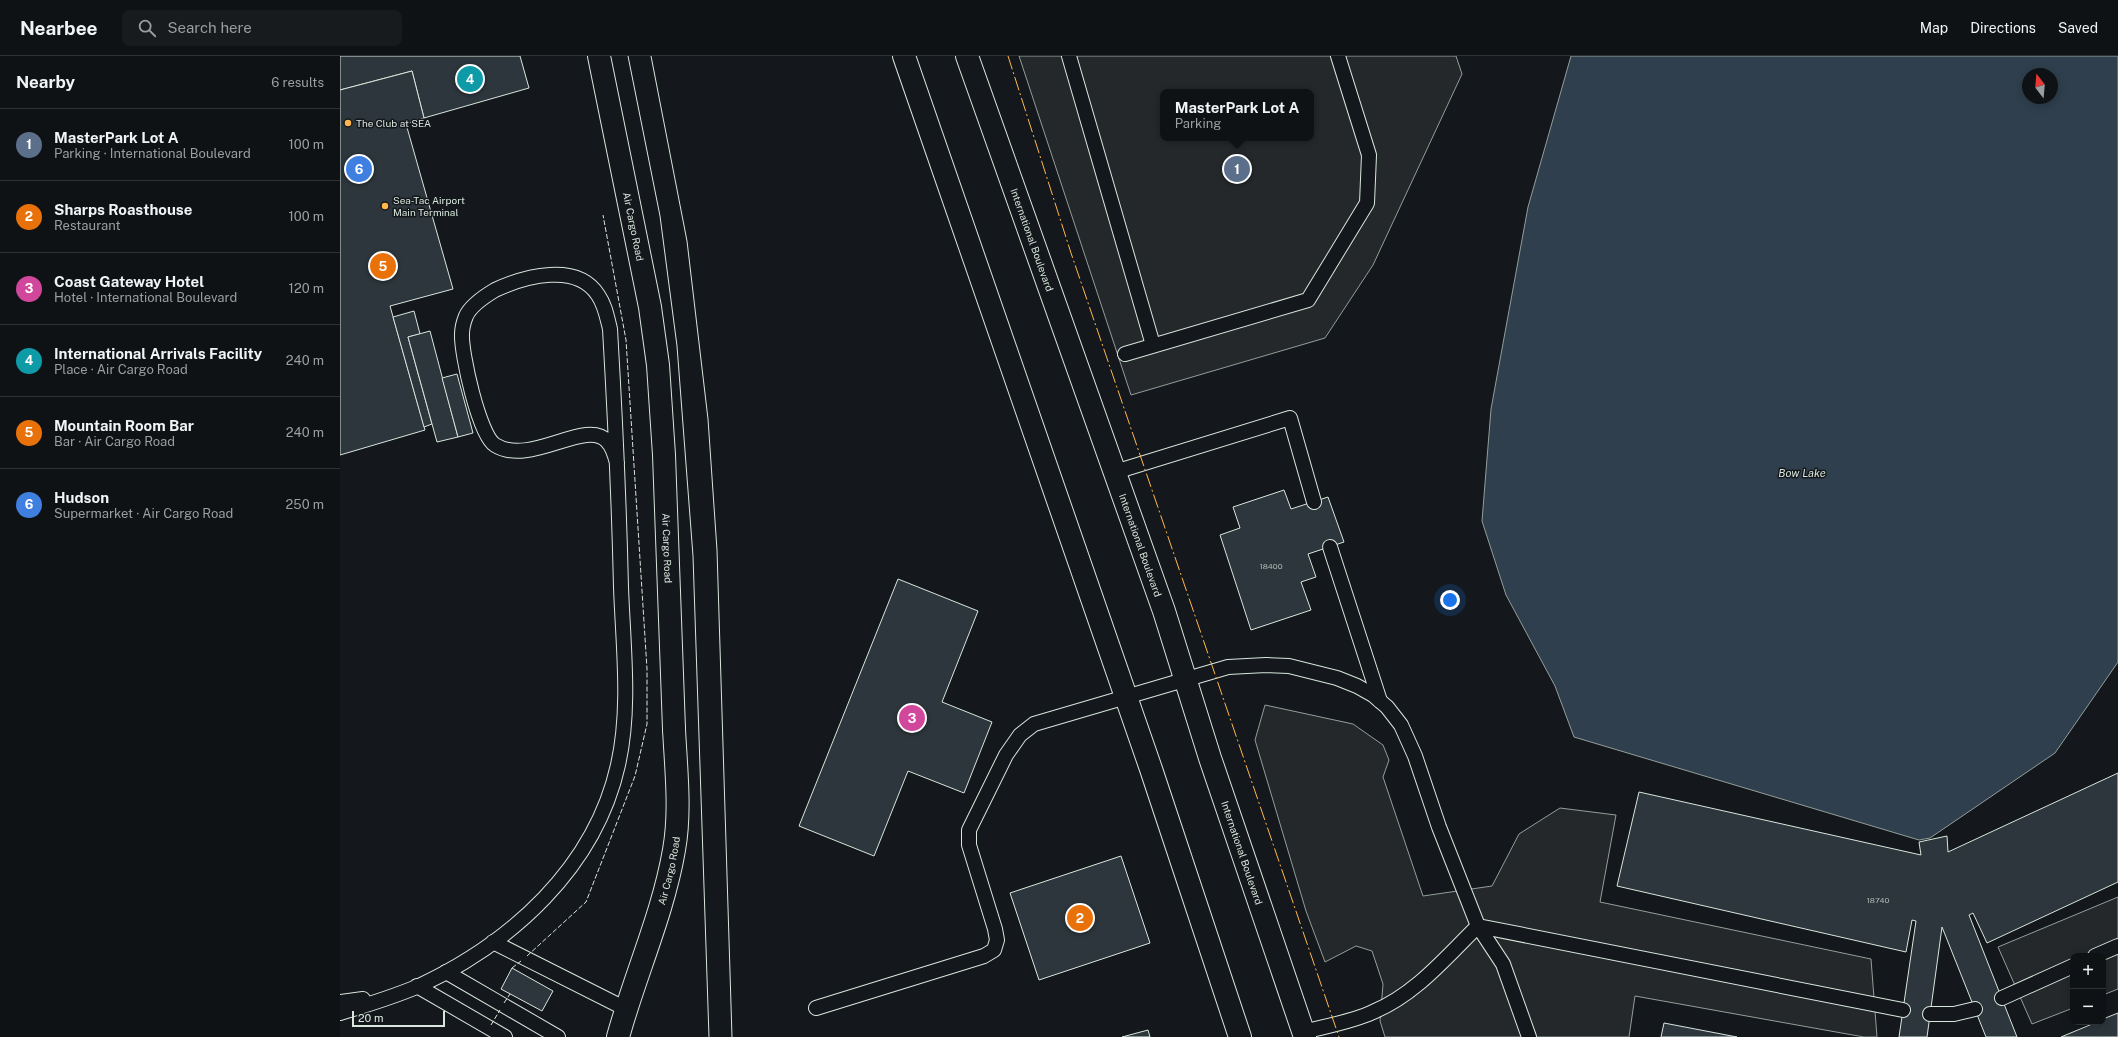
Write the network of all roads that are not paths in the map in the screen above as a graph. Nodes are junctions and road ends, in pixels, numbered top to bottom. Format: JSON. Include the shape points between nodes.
{"nodes":[{"id":1,"x":599,"y":56,"type":"edge"},
{"id":2,"x":904,"y":56,"type":"edge"},
{"id":3,"x":967,"y":56,"type":"edge"},
{"id":4,"x":1069,"y":56,"type":"edge"},
{"id":5,"x":1338,"y":56,"type":"edge"},
{"id":6,"x":1153,"y":345,"type":"junction"},
{"id":7,"x":1125,"y":354,"type":"dead end"},
{"id":8,"x":617,"y":463,"type":"junction"},
{"id":9,"x":1115,"y":472,"type":"junction"},
{"id":10,"x":1314,"y":502,"type":"dead end"},
{"id":11,"x":1330,"y":547,"type":"dead end"},
{"id":12,"x":1185,"y":679,"type":"junction"},
{"id":13,"x":1125,"y":697,"type":"junction"},
{"id":14,"x":1380,"y":700,"type":"junction"},
{"id":15,"x":1478,"y":926,"type":"junction"},
{"id":16,"x":493,"y":942,"type":"junction"},
{"id":17,"x":2118,"y":946,"type":"edge"},
{"id":18,"x":2102,"y":953,"type":"edge"},
{"id":19,"x":2070,"y":967,"type":"edge"},
{"id":20,"x":446,"y":972,"type":"junction"},
{"id":21,"x":412,"y":988,"type":"junction"},
{"id":22,"x":2002,"y":998,"type":"dead end"},
{"id":23,"x":340,"y":1002,"type":"edge"},
{"id":24,"x":816,"y":1008,"type":"dead end"},
{"id":25,"x":626,"y":1009,"type":"junction"},
{"id":26,"x":1975,"y":1009,"type":"dead end"},
{"id":27,"x":1903,"y":1010,"type":"dead end"},
{"id":28,"x":340,"y":1013,"type":"edge"},
{"id":29,"x":1930,"y":1014,"type":"dead end"},
{"id":30,"x":1304,"y":1035,"type":"edge"},
{"id":31,"x":505,"y":1037,"type":"edge"},
{"id":32,"x":558,"y":1037,"type":"edge"},
{"id":33,"x":618,"y":1037,"type":"edge"},
{"id":34,"x":1240,"y":1037,"type":"edge"},
{"id":35,"x":1529,"y":1037,"type":"edge"}],
"edges":[{"from":1,"to":25,"type":"main road","name":"Air Cargo Road","via":[[650,307],[658,365],[678,804],[674,849],[667,882]]},
{"from":2,"to":13,"type":"main road"},
{"from":3,"to":9,"type":"main road","name":"International Boulevard"},
{"from":4,"to":6,"type":"lane"},
{"from":5,"to":6,"type":"lane","via":[[1369,155],[1366,203],[1308,300]]},
{"from":6,"to":7,"type":"lane"},
{"from":8,"to":8,"type":"lane","via":[[610,329],[598,295],[587,282],[575,276],[540,276],[506,286],[476,303],[467,315],[462,332],[463,351],[480,420],[493,444],[507,450],[526,452],[593,434],[607,440]]},
{"from":8,"to":16,"type":"lane","via":[[624,678],[623,727],[618,764],[598,824],[580,855],[535,909]]},
{"from":9,"to":10,"type":"lane","via":[[1290,418]]},
{"from":9,"to":12,"type":"main road","name":"International Boulevard"},
{"from":11,"to":14,"type":"lane"},
{"from":12,"to":13,"type":"lane"},
{"from":12,"to":14,"type":"lane","via":[[1228,667],[1288,666],[1337,678]]},
{"from":12,"to":30,"type":"main road","name":"International Boulevard"},
{"from":13,"to":24,"type":"lane","via":[[1034,724],[1020,735],[1006,754],[969,830],[969,845],[995,929],[997,940],[994,950],[984,956]]},
{"from":13,"to":34,"type":"main road"},
{"from":14,"to":15,"type":"lane","via":[[1401,725],[1415,756],[1439,827]]},
{"from":15,"to":27,"type":"lane"},
{"from":15,"to":30,"type":"lane","via":[[1416,986],[1372,1013]]},
{"from":15,"to":35,"type":"lane","via":[[1503,964]]},
{"from":16,"to":20,"type":"lane"},
{"from":16,"to":25,"type":"lane"},
{"from":17,"to":18,"type":"lane"},
{"from":19,"to":22,"type":"lane"},
{"from":20,"to":21,"type":"lane"},
{"from":20,"to":32,"type":"lane"},
{"from":21,"to":23,"type":"lane"},
{"from":21,"to":28,"type":"lane"},
{"from":21,"to":31,"type":"lane"},
{"from":25,"to":33,"type":"main road","name":"Air Cargo Road"},
{"from":26,"to":29,"type":"lane","via":[[1954,1014]]}]}
